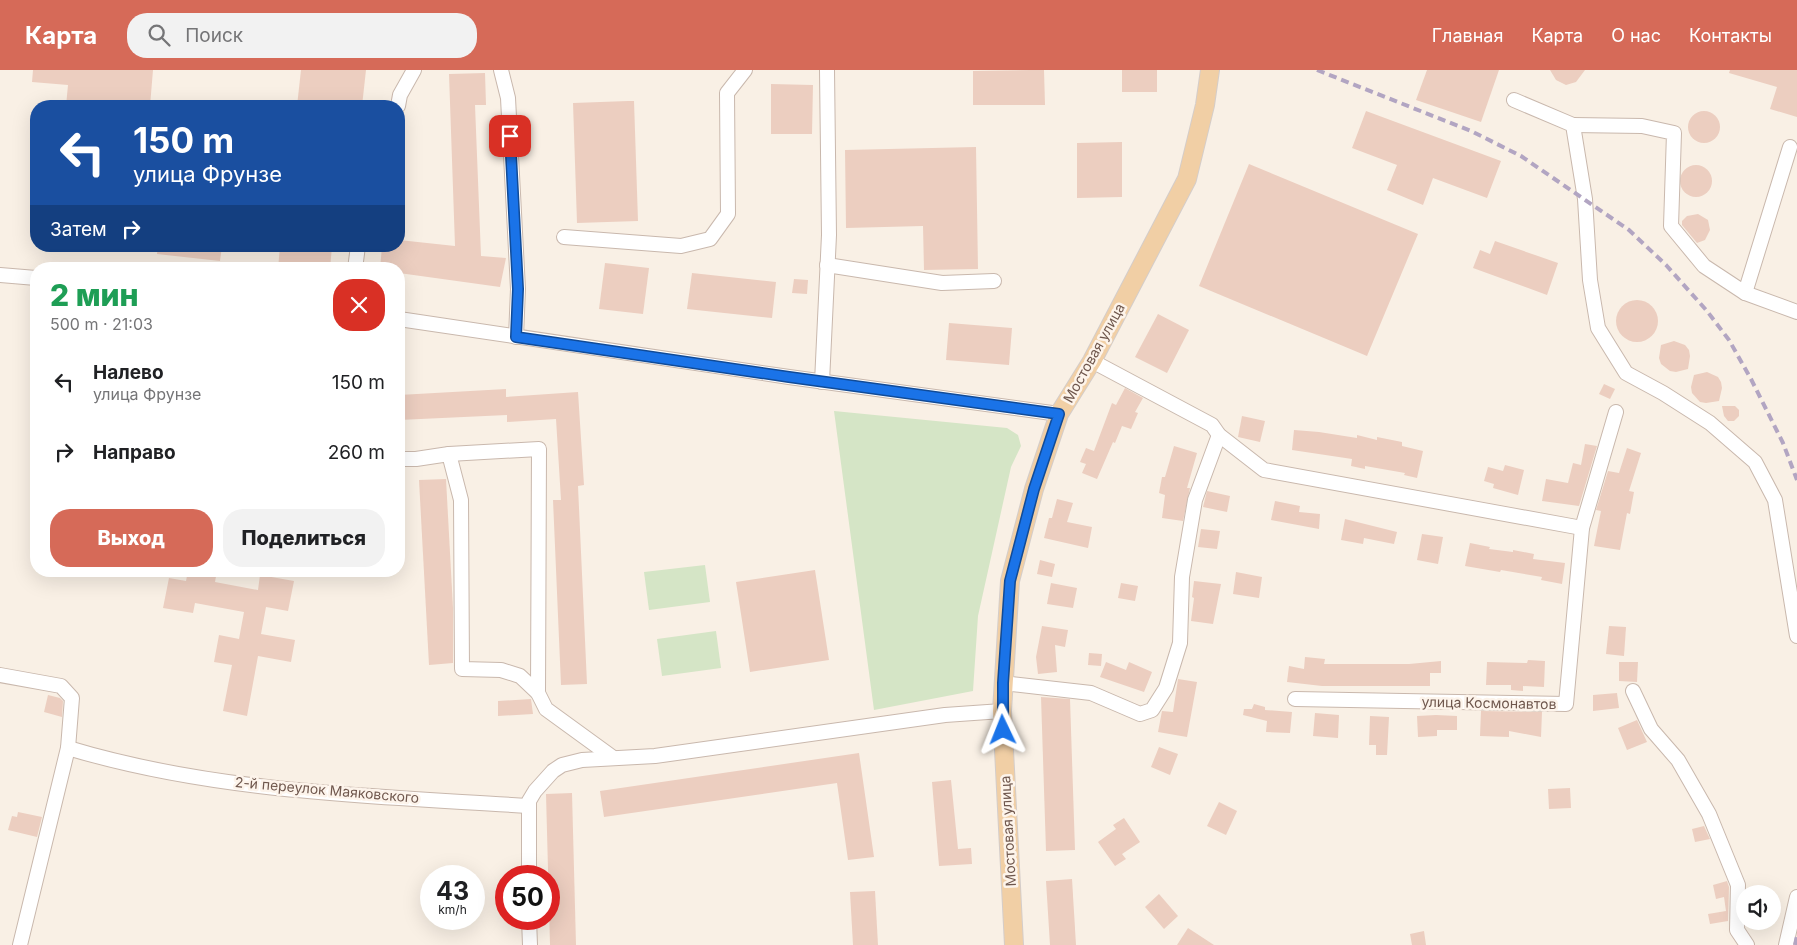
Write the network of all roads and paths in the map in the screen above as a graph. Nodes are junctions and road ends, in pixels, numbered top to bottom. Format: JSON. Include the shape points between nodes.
{"nodes":[{"id":1,"x":414,"y":70,"type":"edge"},
{"id":2,"x":501,"y":70,"type":"edge"},
{"id":3,"x":745,"y":70,"type":"edge"},
{"id":4,"x":827,"y":70,"type":"edge"},
{"id":5,"x":1210,"y":70,"type":"edge"},
{"id":6,"x":399,"y":100,"type":"edge"},
{"id":7,"x":1514,"y":100,"type":"dead end"},
{"id":8,"x":1572,"y":124,"type":"junction"},
{"id":9,"x":1790,"y":147,"type":"dead end"},
{"id":10,"x":564,"y":237,"type":"dead end"},
{"id":11,"x":827,"y":265,"type":"junction"},
{"id":12,"x":0,"y":275,"type":"edge"},
{"id":13,"x":30,"y":278,"type":"edge"},
{"id":14,"x":994,"y":281,"type":"dead end"},
{"id":15,"x":1745,"y":293,"type":"junction"},
{"id":16,"x":1797,"y":312,"type":"edge"},
{"id":17,"x":405,"y":320,"type":"edge"},
{"id":18,"x":516,"y":337,"type":"junction"},
{"id":19,"x":1092,"y":361,"type":"junction"},
{"id":20,"x":822,"y":382,"type":"junction"},
{"id":21,"x":1616,"y":412,"type":"dead end"},
{"id":22,"x":1059,"y":414,"type":"junction"},
{"id":23,"x":1219,"y":435,"type":"junction"},
{"id":24,"x":449,"y":454,"type":"junction"},
{"id":25,"x":405,"y":459,"type":"edge"},
{"id":26,"x":1582,"y":528,"type":"junction"},
{"id":27,"x":1797,"y":636,"type":"edge"},
{"id":28,"x":0,"y":676,"type":"edge"},
{"id":29,"x":1003,"y":683,"type":"junction"},
{"id":30,"x":1633,"y":691,"type":"dead end"},
{"id":31,"x":538,"y":692,"type":"junction"},
{"id":32,"x":1295,"y":699,"type":"dead end"},
{"id":33,"x":1002,"y":711,"type":"junction"},
{"id":34,"x":68,"y":748,"type":"junction"},
{"id":35,"x":612,"y":757,"type":"junction"},
{"id":36,"x":529,"y":806,"type":"junction"},
{"id":37,"x":529,"y":865,"type":"edge"},
{"id":38,"x":1797,"y":896,"type":"edge"},
{"id":39,"x":530,"y":930,"type":"edge"},
{"id":40,"x":20,"y":945,"type":"edge"},
{"id":41,"x":530,"y":945,"type":"edge"},
{"id":42,"x":1014,"y":945,"type":"edge"},
{"id":43,"x":1747,"y":945,"type":"edge"},
{"id":44,"x":1786,"y":945,"type":"edge"}],
"edges":[{"from":1,"to":6,"type":"street"},
{"from":2,"to":18,"type":"street","via":[[508,107],[518,289]]},
{"from":3,"to":10,"type":"street","via":[[726,93],[728,214],[710,239],[682,246]]},
{"from":4,"to":11,"type":"street"},
{"from":5,"to":19,"type":"main road","name":"Мостовая улица","via":[[1188,179]]},
{"from":7,"to":8,"type":"street"},
{"from":8,"to":15,"type":"street","via":[[1642,126],[1674,133],[1671,226],[1704,266]]},
{"from":8,"to":27,"type":"street","via":[[1585,199],[1590,280],[1598,328],[1626,373],[1710,423],[1755,462],[1775,500]]},
{"from":9,"to":15,"type":"street"},
{"from":11,"to":14,"type":"street","via":[[942,283]]},
{"from":11,"to":20,"type":"street"},
{"from":12,"to":13,"type":"street"},
{"from":15,"to":16,"type":"street"},
{"from":17,"to":18,"type":"street"},
{"from":18,"to":20,"type":"street"},
{"from":19,"to":22,"type":"main road","name":"Мостовая улица"},
{"from":19,"to":23,"type":"street","via":[[1212,426]]},
{"from":20,"to":22,"type":"street"},
{"from":21,"to":26,"type":"street","name":"улица Космонавтов"},
{"from":22,"to":29,"type":"main road","name":"Мостовая улица","via":[[1034,489],[1010,581]]},
{"from":23,"to":26,"type":"street","via":[[1264,470]]},
{"from":23,"to":29,"type":"street","via":[[1195,500],[1182,577],[1180,644],[1166,688],[1152,710],[1140,714],[1091,694]]},
{"from":24,"to":25,"type":"street"},
{"from":24,"to":31,"type":"street","via":[[461,500],[462,669],[501,670],[520,676]]},
{"from":24,"to":31,"type":"street","via":[[539,449]]},
{"from":26,"to":32,"type":"street","name":"улица Космонавтов","via":[[1566,704]]},
{"from":28,"to":34,"type":"street","via":[[61,686],[72,698]]},
{"from":29,"to":33,"type":"main road","name":"Мостовая улица"},
{"from":30,"to":43,"type":"street","via":[[1651,729],[1678,760],[1709,814],[1738,885],[1737,930]]},
{"from":31,"to":35,"type":"street","via":[[546,709]]},
{"from":33,"to":35,"type":"street","via":[[945,715],[656,756]]},
{"from":33,"to":42,"type":"main road","name":"Мостовая улица"},
{"from":34,"to":36,"type":"street","name":"2-й переулок Маяковского","via":[[99,758],[268,788]]},
{"from":34,"to":40,"type":"street"},
{"from":35,"to":36,"type":"street","via":[[562,765],[534,791]]},
{"from":36,"to":37,"type":"street"},
{"from":38,"to":44,"type":"street"},
{"from":39,"to":41,"type":"street"}]}
